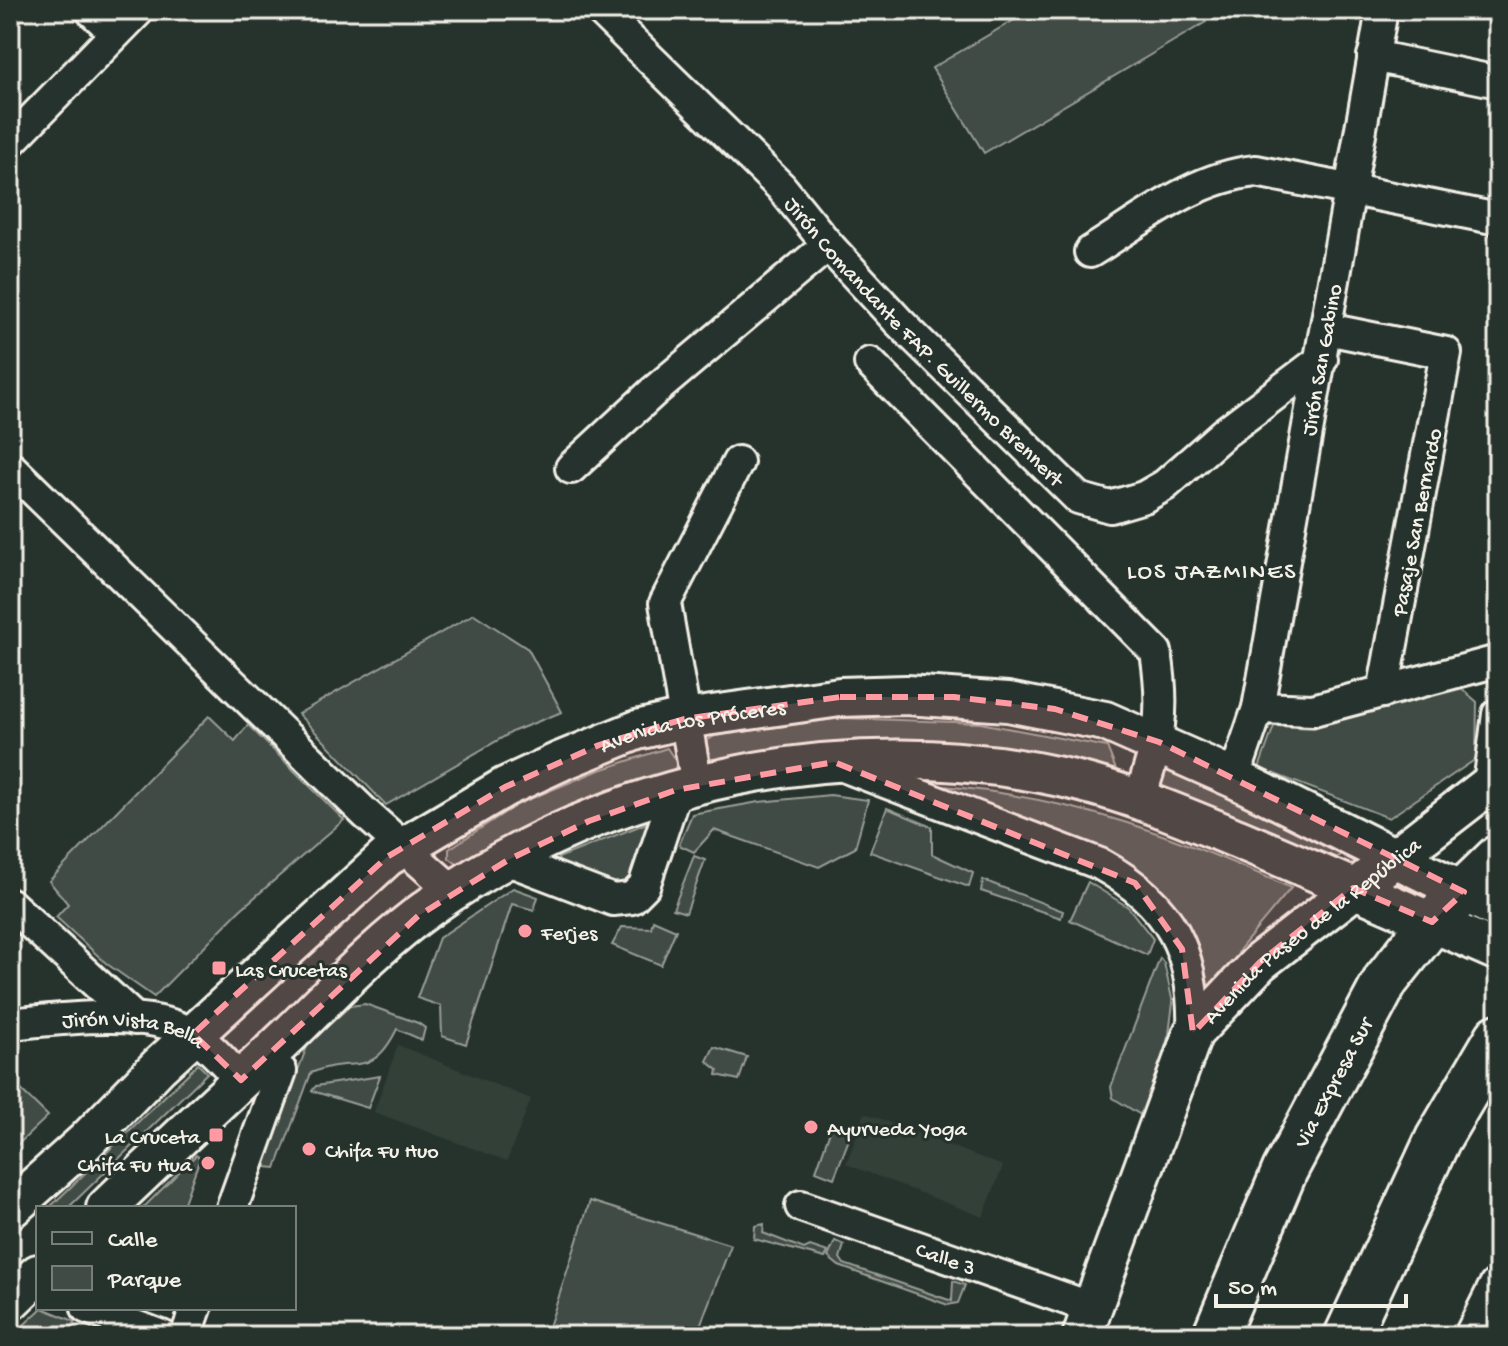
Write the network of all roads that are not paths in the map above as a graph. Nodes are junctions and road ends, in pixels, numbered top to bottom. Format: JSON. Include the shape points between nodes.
{"nodes":[{"id":1,"x":91,"y":10,"type":"edge"},
{"id":2,"x":139,"y":10,"type":"edge"},
{"id":3,"x":600,"y":10,"type":"edge"},
{"id":4,"x":1382,"y":10,"type":"edge"},
{"id":5,"x":116,"y":33,"type":"junction"},
{"id":6,"x":1373,"y":56,"type":"junction"},
{"id":7,"x":1498,"y":82,"type":"edge"},
{"id":8,"x":10,"y":142,"type":"edge"},
{"id":9,"x":1350,"y":188,"type":"junction"},
{"id":10,"x":1498,"y":219,"type":"edge"},
{"id":11,"x":828,"y":245,"type":"junction"},
{"id":12,"x":1090,"y":252,"type":"dead end"},
{"id":13,"x":1327,"y":329,"type":"junction"},
{"id":14,"x":1322,"y":359,"type":"junction"},
{"id":15,"x":870,"y":363,"type":"dead end"},
{"id":16,"x":1270,"y":399,"type":"junction"},
{"id":17,"x":1308,"y":434,"type":"junction"},
{"id":18,"x":738,"y":462,"type":"dead end"},
{"id":19,"x":10,"y":467,"type":"edge"},
{"id":20,"x":571,"y":468,"type":"dead end"},
{"id":21,"x":1498,"y":661,"type":"edge"},
{"id":22,"x":1383,"y":692,"type":"junction"},
{"id":23,"x":1258,"y":708,"type":"junction"},
{"id":24,"x":1498,"y":714,"type":"edge"},
{"id":25,"x":684,"y":719,"type":"junction"},
{"id":26,"x":1159,"y":742,"type":"junction"},
{"id":27,"x":834,"y":762,"type":"junction"},
{"id":28,"x":1234,"y":778,"type":"junction"},
{"id":29,"x":1493,"y":782,"type":"edge"},
{"id":30,"x":687,"y":788,"type":"junction"},
{"id":31,"x":1139,"y":800,"type":"junction"},
{"id":32,"x":403,"y":847,"type":"junction"},
{"id":33,"x":1393,"y":856,"type":"junction"},
{"id":34,"x":1498,"y":858,"type":"edge"},
{"id":35,"x":508,"y":860,"type":"junction"},
{"id":36,"x":1353,"y":888,"type":"junction"},
{"id":37,"x":454,"y":892,"type":"junction"},
{"id":38,"x":1481,"y":900,"type":"edge"},
{"id":39,"x":10,"y":904,"type":"edge"},
{"id":40,"x":1432,"y":922,"type":"junction"},
{"id":41,"x":1498,"y":951,"type":"edge"},
{"id":42,"x":135,"y":1019,"type":"junction"},
{"id":43,"x":10,"y":1024,"type":"edge"},
{"id":44,"x":1193,"y":1033,"type":"junction"},
{"id":45,"x":193,"y":1034,"type":"junction"},
{"id":46,"x":1498,"y":1037,"type":"edge"},
{"id":47,"x":253,"y":1069,"type":"junction"},
{"id":48,"x":108,"y":1206,"type":"edge"},
{"id":49,"x":233,"y":1206,"type":"edge"},
{"id":50,"x":801,"y":1206,"type":"dead end"},
{"id":51,"x":10,"y":1209,"type":"edge"},
{"id":52,"x":1498,"y":1288,"type":"edge"},
{"id":53,"x":92,"y":1310,"type":"edge"},
{"id":54,"x":195,"y":1310,"type":"edge"},
{"id":55,"x":1087,"y":1322,"type":"edge"},
{"id":56,"x":162,"y":1336,"type":"edge"},
{"id":57,"x":186,"y":1336,"type":"edge"},
{"id":58,"x":1215,"y":1336,"type":"edge"},
{"id":59,"x":1347,"y":1336,"type":"edge"},
{"id":60,"x":1474,"y":1336,"type":"edge"}],
"edges":[{"from":1,"to":5,"type":"street"},
{"from":2,"to":5,"type":"street"},
{"from":3,"to":11,"type":"street","name":"Jirón Comandante FAP. Guillermo Brennert","via":[[781,187]]},
{"from":4,"to":6,"type":"street","name":"Jirón San Gabino"},
{"from":5,"to":8,"type":"street"},
{"from":6,"to":7,"type":"street"},
{"from":6,"to":9,"type":"street","name":"Jirón San Gabino"},
{"from":9,"to":10,"type":"street"},
{"from":9,"to":12,"type":"street","via":[[1256,171],[1228,174],[1201,184]]},
{"from":9,"to":13,"type":"street","name":"Jirón San Gabino"},
{"from":11,"to":16,"type":"street","name":"Jirón Comandante FAP. Guillermo Brennert","via":[[1078,498],[1110,507],[1144,497]]},
{"from":11,"to":20,"type":"street"},
{"from":13,"to":14,"type":"street","name":"Jirón San Gabino"},
{"from":13,"to":22,"type":"street","name":"Pasaje San Bernardo","via":[[1446,353]]},
{"from":14,"to":16,"type":"street","name":"Jirón Comandante FAP. Guillermo Brennert"},
{"from":14,"to":17,"type":"street","name":"Jirón San Gabino"},
{"from":15,"to":26,"type":"street","via":[[1156,652],[1163,696]]},
{"from":16,"to":17,"type":"street","via":[[1299,417]]},
{"from":17,"to":23,"type":"street","name":"Jirón San Gabino"},
{"from":18,"to":25,"type":"street","via":[[665,603]]},
{"from":19,"to":32,"type":"street"},
{"from":21,"to":22,"type":"street"},
{"from":22,"to":23,"type":"street","via":[[1313,710]]},
{"from":23,"to":28,"type":"street","name":"Jirón San Gabino"},
{"from":24,"to":29,"type":"street"},
{"from":25,"to":26,"type":"main road","name":"Avenida Los Próceres","via":[[840,697],[954,697],[1055,709]]},
{"from":25,"to":30,"type":"street"},
{"from":25,"to":32,"type":"main road","name":"Avenida Los Próceres","via":[[637,730],[561,761]]},
{"from":26,"to":28,"type":"main road","name":"Avenida Los Próceres"},
{"from":26,"to":31,"type":"street"},
{"from":27,"to":30,"type":"main road"},
{"from":27,"to":31,"type":"main road","via":[[920,760],[1016,769]]},
{"from":27,"to":44,"type":"street","via":[[1100,864],[1135,883],[1168,921],[1182,949],[1194,1007]]},
{"from":28,"to":33,"type":"main road","name":"Avenida Los Próceres"},
{"from":29,"to":33,"type":"main road","name":"Avenida Paseo de la República"},
{"from":30,"to":35,"type":"main road","via":[[589,821]]},
{"from":30,"to":35,"type":"street","via":[[644,886],[632,898],[613,900]]},
{"from":31,"to":36,"type":"main road"},
{"from":32,"to":37,"type":"street"},
{"from":32,"to":45,"type":"main road","name":"Avenida Los Próceres","via":[[343,895]]},
{"from":33,"to":36,"type":"main road","name":"Avenida Paseo de la República"},
{"from":33,"to":38,"type":"main road","name":"Avenida Los Próceres"},
{"from":34,"to":38,"type":"highway","name":"Via Expresa Sur"},
{"from":35,"to":37,"type":"main road"},
{"from":36,"to":40,"type":"main road"},
{"from":36,"to":44,"type":"main road","name":"Avenida Paseo de la República","via":[[1260,962]]},
{"from":37,"to":47,"type":"main road","via":[[377,951]]},
{"from":38,"to":40,"type":"highway","name":"Via Expresa Sur"},
{"from":39,"to":42,"type":"street"},
{"from":40,"to":41,"type":"main road"},
{"from":40,"to":58,"type":"highway","name":"Via Expresa Sur","via":[[1386,980],[1285,1170]]},
{"from":42,"to":43,"type":"street","name":"Jirón Vista Bella","via":[[100,1015]]},
{"from":42,"to":45,"type":"street","name":"Jirón Vista Bella"},
{"from":44,"to":55,"type":"main road","name":"Avenida Paseo de la República"},
{"from":45,"to":47,"type":"street","name":"Jirón Vista Bella"},
{"from":45,"to":51,"type":"main road","name":"Avenida Los Próceres"},
{"from":46,"to":59,"type":"highway","via":[[1438,1139]]},
{"from":47,"to":48,"type":"main road"},
{"from":47,"to":49,"type":"street","via":[[281,1071]]},
{"from":50,"to":55,"type":"street","name":"Calle 3"},
{"from":52,"to":60,"type":"main road"},
{"from":53,"to":56,"type":"street"},
{"from":54,"to":57,"type":"street"}]}
